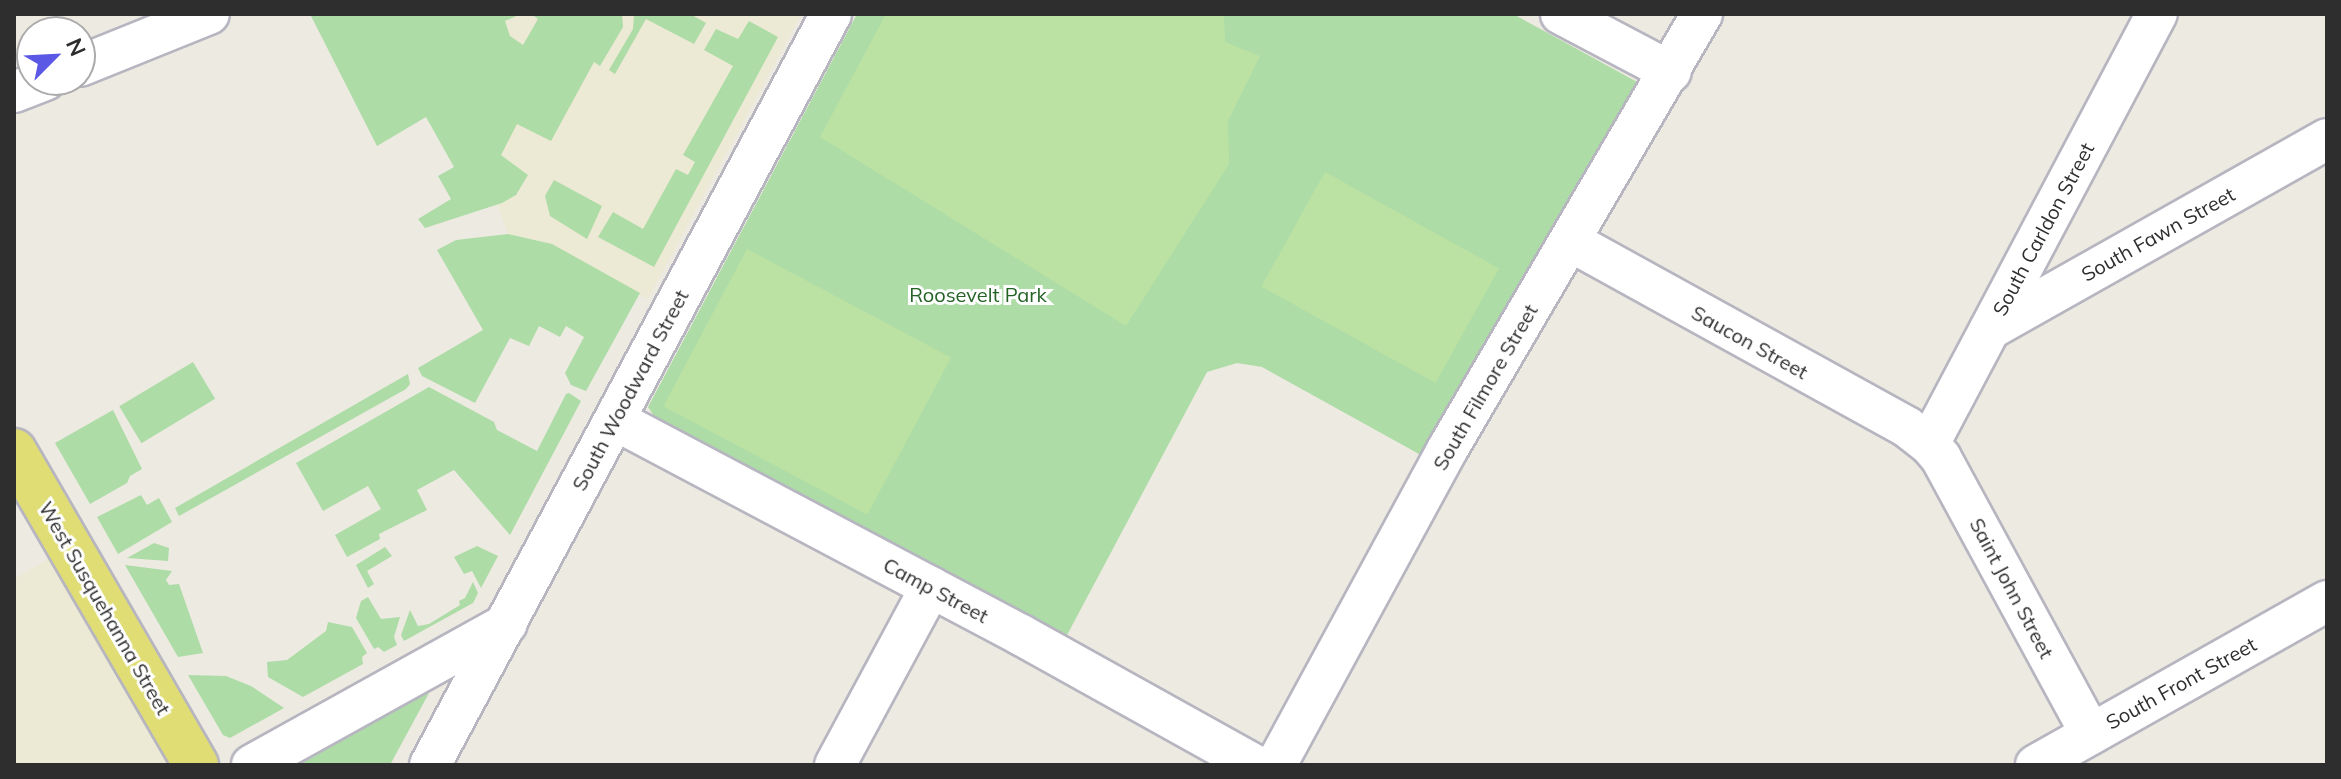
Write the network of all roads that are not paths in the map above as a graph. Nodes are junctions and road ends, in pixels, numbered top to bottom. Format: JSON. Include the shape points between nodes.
{"nodes":[{"id":1,"x":209,"y":14,"type":"edge"},
{"id":2,"x":831,"y":14,"type":"edge"},
{"id":3,"x":1561,"y":14,"type":"edge"},
{"id":4,"x":1702,"y":14,"type":"edge"},
{"id":5,"x":2157,"y":14,"type":"edge"},
{"id":6,"x":96,"y":60,"type":"edge"},
{"id":7,"x":1671,"y":72,"type":"junction"},
{"id":8,"x":2327,"y":139,"type":"edge"},
{"id":9,"x":1570,"y":241,"type":"junction"},
{"id":10,"x":1990,"y":329,"type":"junction"},
{"id":11,"x":615,"y":420,"type":"junction"},
{"id":12,"x":1929,"y":444,"type":"junction"},
{"id":13,"x":14,"y":451,"type":"edge"},
{"id":14,"x":931,"y":587,"type":"junction"},
{"id":15,"x":2327,"y":601,"type":"edge"},
{"id":16,"x":506,"y":624,"type":"junction"},
{"id":17,"x":2091,"y":734,"type":"junction"},
{"id":18,"x":196,"y":765,"type":"edge"},
{"id":19,"x":252,"y":765,"type":"edge"},
{"id":20,"x":430,"y":765,"type":"edge"},
{"id":21,"x":835,"y":765,"type":"edge"},
{"id":22,"x":1255,"y":765,"type":"edge"},
{"id":23,"x":1276,"y":765,"type":"edge"},
{"id":24,"x":2036,"y":765,"type":"edge"}],
"edges":[{"from":1,"to":6,"type":"street"},
{"from":2,"to":11,"type":"street","name":"South Woodward Street"},
{"from":3,"to":7,"type":"street"},
{"from":4,"to":7,"type":"street","name":"South Filmore Street"},
{"from":5,"to":10,"type":"street","name":"South Carldon Street"},
{"from":7,"to":9,"type":"street","name":"South Filmore Street"},
{"from":8,"to":10,"type":"street","name":"South Fawn Street"},
{"from":9,"to":12,"type":"street","name":"Saucon Street"},
{"from":9,"to":23,"type":"street","name":"South Filmore Street","via":[[1447,450]]},
{"from":10,"to":12,"type":"street","name":"South Carldon Street"},
{"from":11,"to":14,"type":"street","name":"Camp Street"},
{"from":11,"to":16,"type":"street","name":"South Woodward Street"},
{"from":12,"to":17,"type":"street","name":"Saint John Street"},
{"from":13,"to":18,"type":"main road","name":"West Susquehanna Street"},
{"from":14,"to":21,"type":"street"},
{"from":14,"to":22,"type":"street","name":"Camp Street"},
{"from":15,"to":17,"type":"street","name":"South Front Street"},
{"from":16,"to":19,"type":"street"},
{"from":16,"to":20,"type":"street","name":"South Woodward Street"},
{"from":17,"to":24,"type":"street","name":"South Front Street"}]}
